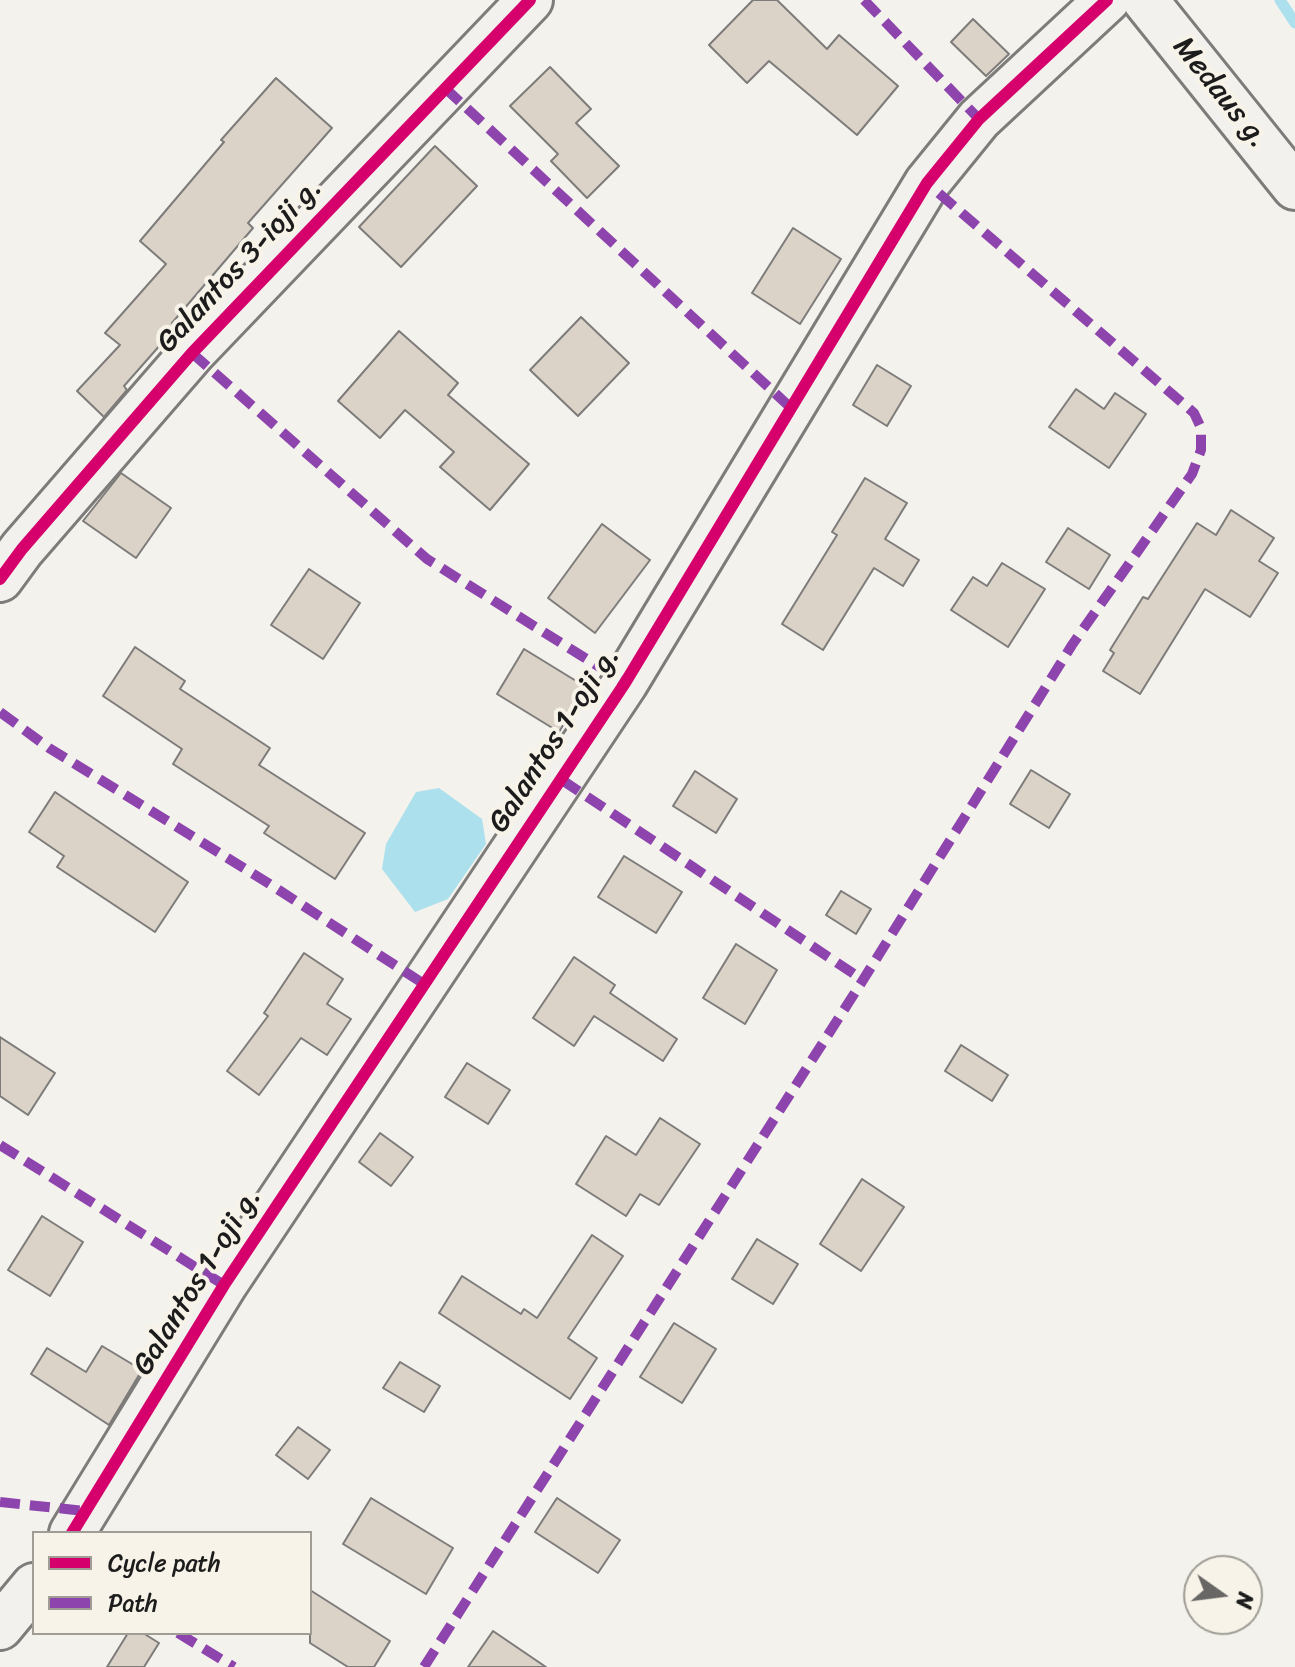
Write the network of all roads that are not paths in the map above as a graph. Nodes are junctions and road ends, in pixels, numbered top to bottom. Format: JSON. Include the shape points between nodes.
{"nodes":[{"id":1,"x":530,"y":0,"type":"edge"},
{"id":2,"x":1107,"y":0,"type":"edge"},
{"id":3,"x":1145,"y":0,"type":"edge"},
{"id":4,"x":1295,"y":187,"type":"edge"},
{"id":5,"x":0,"y":579,"type":"edge"},
{"id":6,"x":73,"y":1531,"type":"edge"},
{"id":7,"x":32,"y":1588,"type":"edge"},
{"id":8,"x":0,"y":1627,"type":"edge"}],
"edges":[{"from":1,"to":5,"type":"street","name":"Galantos 3-ioji g.","via":[[192,353]]},
{"from":2,"to":6,"type":"street","name":"Galantos 1-oji g.","via":[[979,119],[927,183],[625,683],[224,1285]]},
{"from":3,"to":4,"type":"street","name":"Medaus g."},
{"from":7,"to":8,"type":"street"}]}
